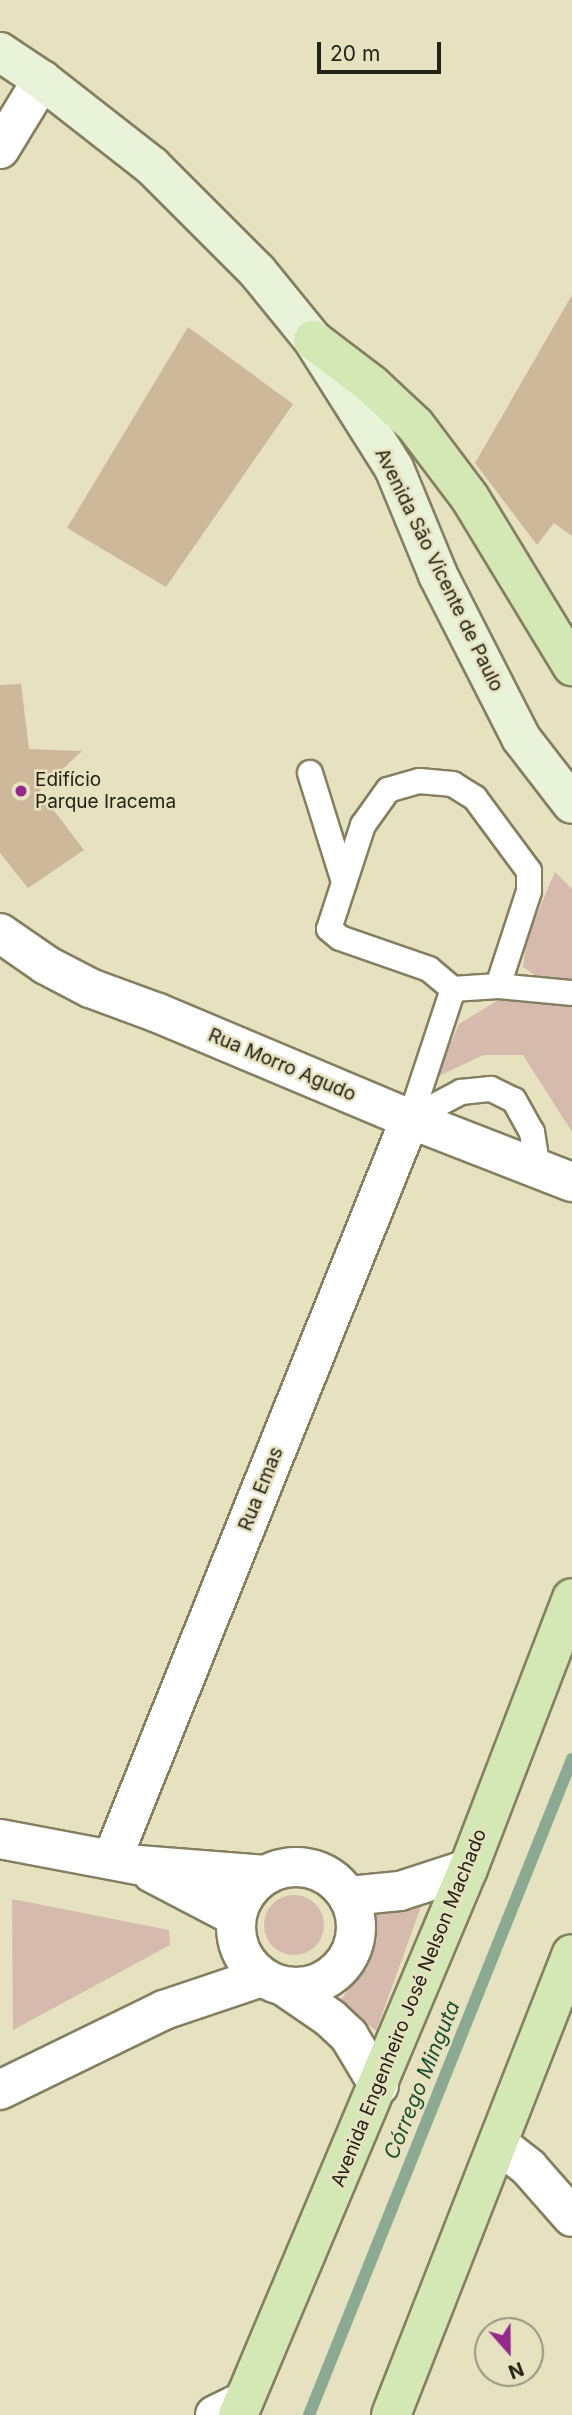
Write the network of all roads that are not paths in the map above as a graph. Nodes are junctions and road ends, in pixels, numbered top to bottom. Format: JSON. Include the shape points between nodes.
{"nodes":[{"id":1,"x":0,"y":52,"type":"edge"},
{"id":2,"x":42,"y":80,"type":"junction"},
{"id":3,"x":0,"y":149,"type":"edge"},
{"id":4,"x":313,"y":340,"type":"junction"},
{"id":5,"x":572,"y":666,"type":"edge"},
{"id":6,"x":310,"y":773,"type":"dead end"},
{"id":7,"x":572,"y":804,"type":"edge"},
{"id":8,"x":344,"y":882,"type":"junction"},
{"id":9,"x":0,"y":933,"type":"edge"},
{"id":10,"x":498,"y":986,"type":"junction"},
{"id":11,"x":453,"y":989,"type":"junction"},
{"id":12,"x":572,"y":993,"type":"edge"},
{"id":13,"x":410,"y":1119,"type":"junction"},
{"id":14,"x":555,"y":1175,"type":"edge"},
{"id":15,"x":572,"y":1598,"type":"edge"},
{"id":16,"x":0,"y":1839,"type":"edge"},
{"id":17,"x":125,"y":1862,"type":"junction"},
{"id":18,"x":468,"y":1869,"type":"junction"},
{"id":19,"x":266,"y":1875,"type":"junction"},
{"id":20,"x":349,"y":1896,"type":"junction"},
{"id":21,"x":572,"y":1954,"type":"edge"},
{"id":22,"x":255,"y":1957,"type":"junction"},
{"id":23,"x":379,"y":2086,"type":"junction"},
{"id":24,"x":0,"y":2090,"type":"edge"},
{"id":25,"x":500,"y":2145,"type":"junction"},
{"id":26,"x":572,"y":2217,"type":"edge"},
{"id":27,"x":232,"y":2410,"type":"edge"},
{"id":28,"x":391,"y":2415,"type":"edge"}],
"edges":[{"from":1,"to":2,"type":"main road","name":"Avenida São Vicente de Paulo"},
{"from":2,"to":3,"type":"street"},
{"from":2,"to":4,"type":"main road","name":"Avenida São Vicente de Paulo","via":[[152,166],[257,271]]},
{"from":4,"to":5,"type":"main road","via":[[415,425],[470,498]]},
{"from":4,"to":7,"type":"main road","name":"Avenida São Vicente de Paulo","via":[[394,468],[438,575],[521,738]]},
{"from":6,"to":8,"type":"lane"},
{"from":8,"to":10,"type":"lane","via":[[363,825],[388,790],[419,781],[453,784],[475,799],[529,871],[529,891]]},
{"from":8,"to":11,"type":"lane","via":[[329,929],[340,938],[429,969]]},
{"from":9,"to":13,"type":"street","name":"Rua Morro Agudo","via":[[90,988]]},
{"from":10,"to":11,"type":"lane"},
{"from":10,"to":12,"type":"lane"},
{"from":11,"to":13,"type":"lane"},
{"from":13,"to":14,"type":"street","name":"Rua Morro Agudo"},
{"from":13,"to":14,"type":"lane","via":[[461,1092],[491,1089],[514,1100]]},
{"from":13,"to":17,"type":"street","name":"Rua Emas"},
{"from":15,"to":18,"type":"main road","name":"Avenida Engenheiro José Nelson Machado"},
{"from":16,"to":17,"type":"street"},
{"from":17,"to":19,"type":"street"},
{"from":17,"to":22,"type":"street"},
{"from":18,"to":20,"type":"street","via":[[400,1891]]},
{"from":18,"to":23,"type":"main road","name":"Avenida Engenheiro José Nelson Machado"},
{"from":19,"to":20,"type":"street","via":[[284,1868],[312,1869],[337,1882]]},
{"from":19,"to":22,"type":"street","via":[[246,1893]]},
{"from":20,"to":22,"type":"street","via":[[355,1941],[345,1962],[329,1977],[309,1986]]},
{"from":21,"to":25,"type":"main road"},
{"from":22,"to":23,"type":"street","via":[[349,2036]]},
{"from":22,"to":24,"type":"street","via":[[164,2010]]},
{"from":23,"to":27,"type":"main road","name":"Avenida Engenheiro José Nelson Machado"},
{"from":25,"to":26,"type":"street","via":[[529,2168]]},
{"from":25,"to":28,"type":"main road"}]}
